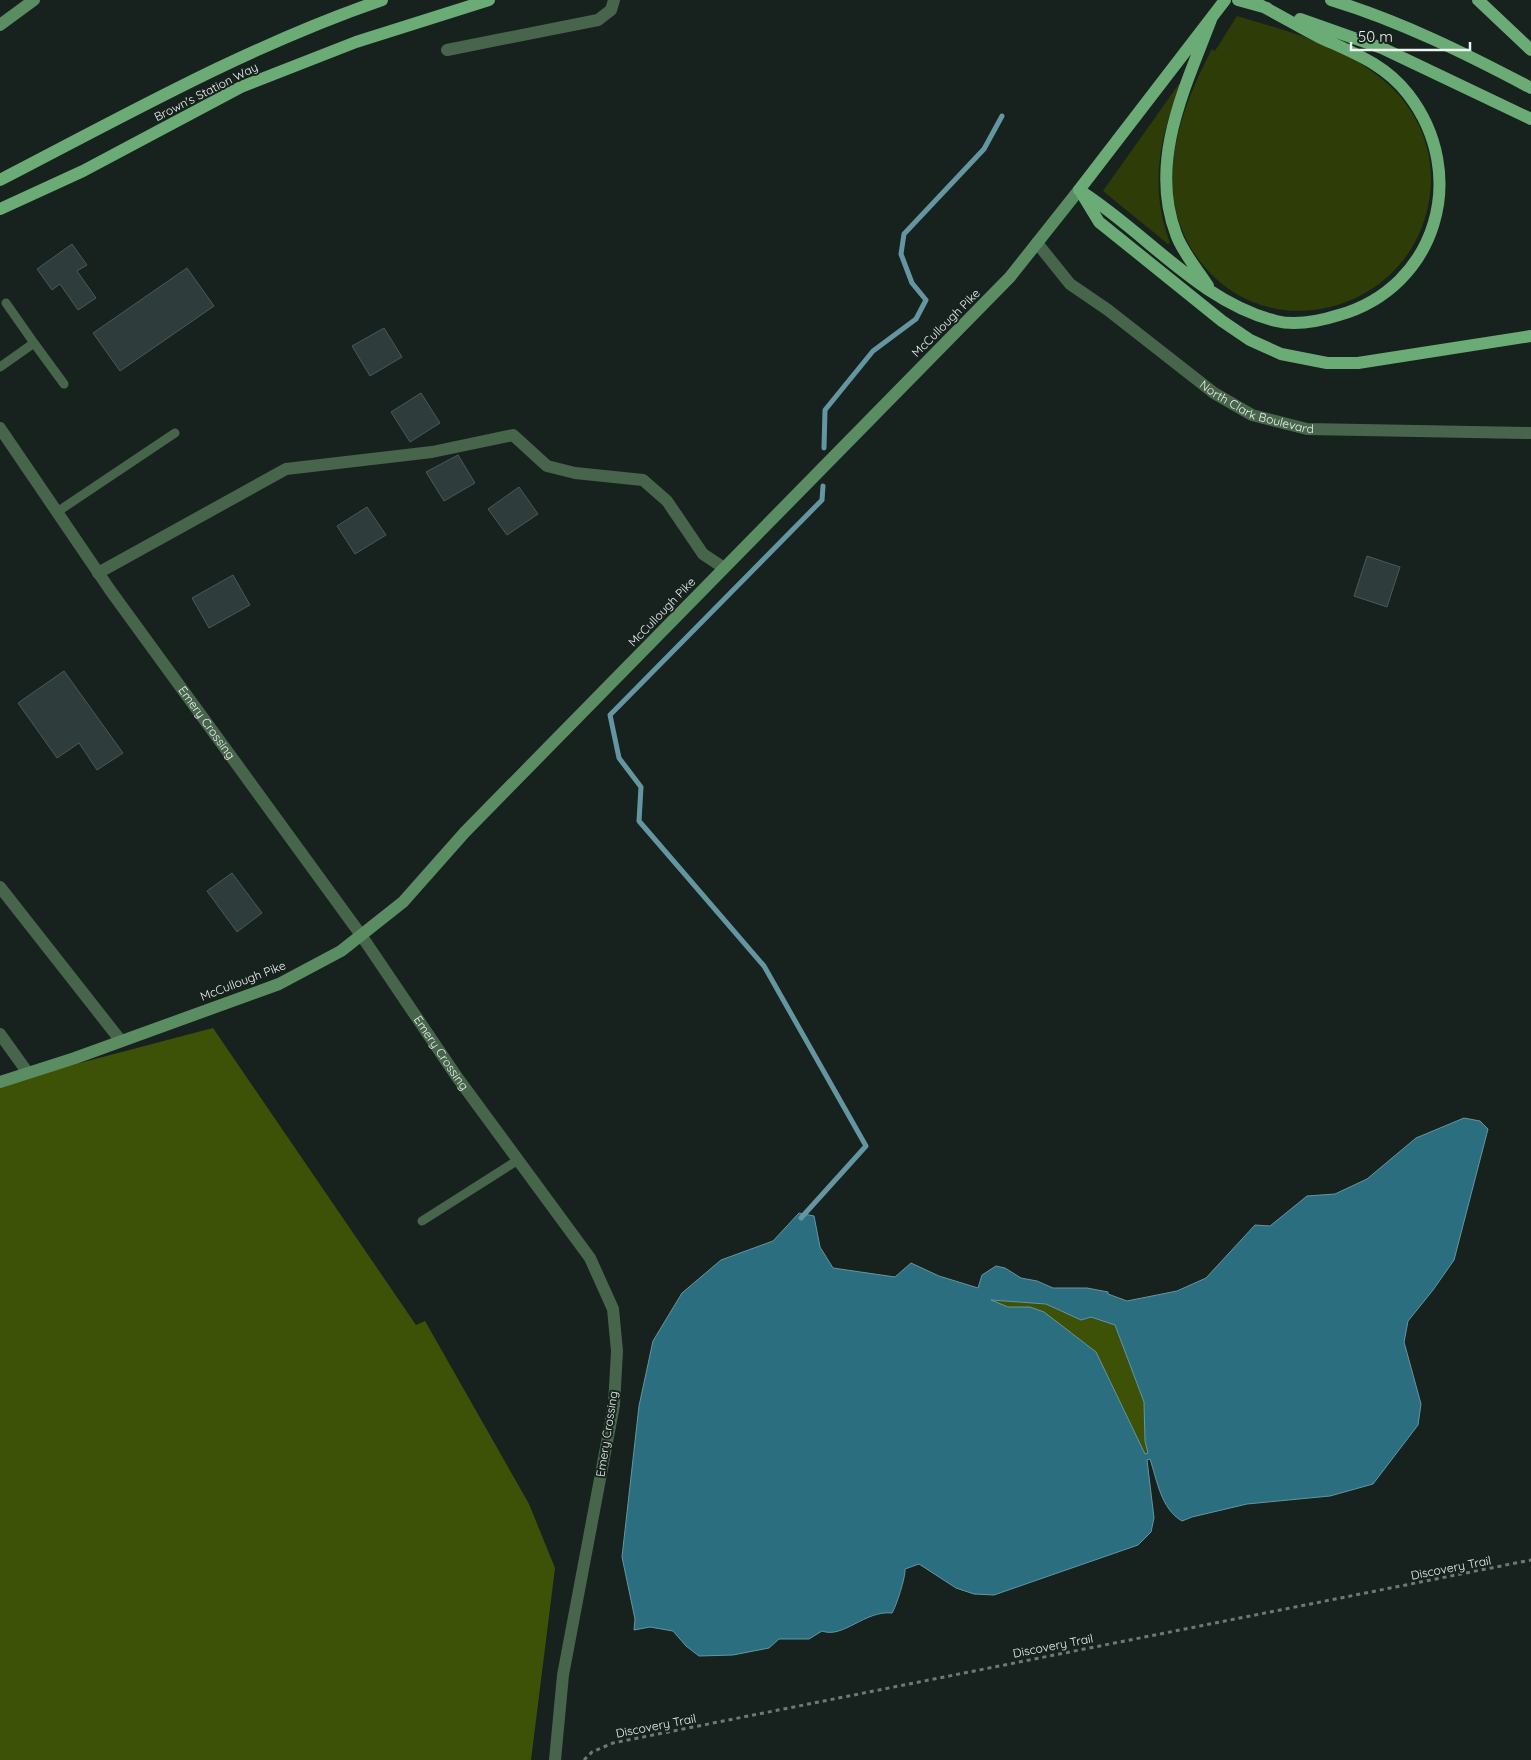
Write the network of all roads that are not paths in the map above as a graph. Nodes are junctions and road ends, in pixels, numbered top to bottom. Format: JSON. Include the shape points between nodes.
{"nodes":[{"id":1,"x":34,"y":0,"type":"edge"},
{"id":2,"x":382,"y":0,"type":"edge"},
{"id":3,"x":490,"y":0,"type":"edge"},
{"id":4,"x":614,"y":0,"type":"edge"},
{"id":5,"x":1225,"y":0,"type":"edge"},
{"id":6,"x":1238,"y":0,"type":"edge"},
{"id":7,"x":1331,"y":0,"type":"edge"},
{"id":8,"x":1478,"y":0,"type":"edge"},
{"id":9,"x":1260,"y":5,"type":"junction"},
{"id":10,"x":1212,"y":17,"type":"junction"},
{"id":11,"x":0,"y":24,"type":"edge"},
{"id":12,"x":447,"y":50,"type":"dead end"},
{"id":13,"x":1531,"y":50,"type":"edge"},
{"id":14,"x":1531,"y":88,"type":"edge"},
{"id":15,"x":1531,"y":119,"type":"edge"},
{"id":16,"x":0,"y":180,"type":"edge"},
{"id":17,"x":1079,"y":190,"type":"junction"},
{"id":18,"x":0,"y":209,"type":"edge"},
{"id":19,"x":1037,"y":243,"type":"junction"},
{"id":20,"x":1215,"y":296,"type":"junction"},
{"id":21,"x":6,"y":303,"type":"dead end"},
{"id":22,"x":1531,"y":336,"type":"edge"},
{"id":23,"x":34,"y":343,"type":"junction"},
{"id":24,"x":0,"y":367,"type":"edge"},
{"id":25,"x":64,"y":384,"type":"dead end"},
{"id":26,"x":0,"y":428,"type":"edge"},
{"id":27,"x":1531,"y":433,"type":"edge"},
{"id":28,"x":175,"y":434,"type":"dead end"},
{"id":29,"x":57,"y":512,"type":"junction"},
{"id":30,"x":724,"y":568,"type":"junction"},
{"id":31,"x":98,"y":573,"type":"junction"},
{"id":32,"x":0,"y":887,"type":"edge"},
{"id":33,"x":361,"y":936,"type":"junction"},
{"id":34,"x":0,"y":1034,"type":"edge"},
{"id":35,"x":121,"y":1041,"type":"junction"},
{"id":36,"x":28,"y":1073,"type":"junction"},
{"id":37,"x":0,"y":1082,"type":"edge"},
{"id":38,"x":518,"y":1160,"type":"junction"},
{"id":39,"x":422,"y":1221,"type":"dead end"},
{"id":40,"x":554,"y":1760,"type":"edge"}],
"edges":[{"from":1,"to":11,"type":"street"},
{"from":2,"to":16,"type":"main road","name":"Brown's Station Way","via":[[230,61]]},
{"from":3,"to":18,"type":"main road","name":"Brown's Station Way","via":[[356,42],[241,87],[83,171]]},
{"from":4,"to":12,"type":"street","via":[[611,10],[598,20]]},
{"from":5,"to":10,"type":"main road","name":"McCullough Pike"},
{"from":6,"to":9,"type":"main road"},
{"from":7,"to":14,"type":"main road","via":[[1421,35]]},
{"from":8,"to":13,"type":"main road"},
{"from":9,"to":15,"type":"main road","via":[[1382,48]]},
{"from":9,"to":20,"type":"main road","via":[[1362,55],[1390,74],[1409,95],[1434,141],[1439,164],[1437,208],[1430,239],[1408,274],[1371,304],[1351,312],[1305,322],[1278,321]]},
{"from":10,"to":17,"type":"main road","name":"McCullough Pike"},
{"from":10,"to":20,"type":"main road","via":[[1174,121],[1165,188],[1176,236]]},
{"from":17,"to":19,"type":"street","name":"McCullough Pike"},
{"from":17,"to":20,"type":"main road","via":[[1104,205]]},
{"from":17,"to":22,"type":"main road","via":[[1099,222],[1222,321],[1250,340],[1281,354],[1327,363],[1358,363]]},
{"from":19,"to":27,"type":"street","name":"North Clark Boulevard","via":[[1070,284],[1214,393],[1252,416],[1307,430]]},
{"from":19,"to":30,"type":"street","name":"McCullough Pike","via":[[1010,276]]},
{"from":21,"to":23,"type":"lane"},
{"from":23,"to":24,"type":"lane"},
{"from":23,"to":25,"type":"lane"},
{"from":26,"to":29,"type":"street","name":"Emery Crossing"},
{"from":28,"to":29,"type":"lane"},
{"from":29,"to":31,"type":"street","name":"Emery Crossing"},
{"from":30,"to":31,"type":"street","via":[[703,554],[667,501],[643,480],[575,473],[547,466],[513,435],[432,452],[286,469]]},
{"from":30,"to":33,"type":"street","name":"McCullough Pike","via":[[465,832],[403,902]]},
{"from":31,"to":33,"type":"street","name":"Emery Crossing"},
{"from":32,"to":35,"type":"street"},
{"from":33,"to":35,"type":"street","name":"McCullough Pike","via":[[341,951],[279,984]]},
{"from":33,"to":38,"type":"street","name":"Emery Crossing"},
{"from":34,"to":36,"type":"street"},
{"from":35,"to":36,"type":"street","name":"McCullough Pike"},
{"from":36,"to":37,"type":"street","name":"McCullough Pike"},
{"from":38,"to":39,"type":"lane"},
{"from":38,"to":40,"type":"street","name":"Emery Crossing","via":[[590,1258],[613,1309],[617,1351],[614,1405],[563,1675]]}]}
